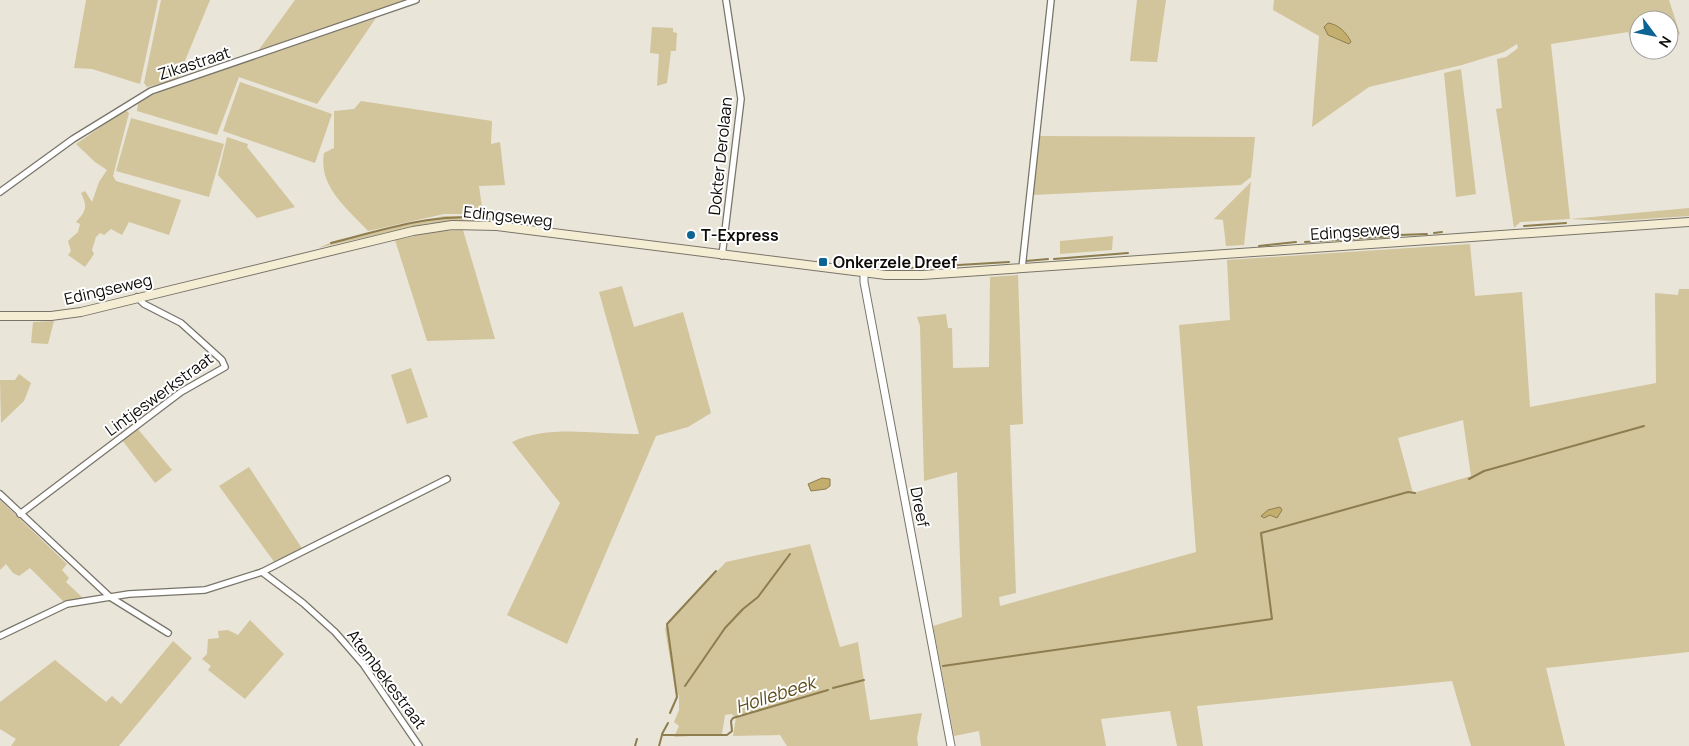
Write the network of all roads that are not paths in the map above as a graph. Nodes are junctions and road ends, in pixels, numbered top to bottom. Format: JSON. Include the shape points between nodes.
{"nodes":[{"id":1,"x":416,"y":0,"type":"edge"},
{"id":2,"x":726,"y":0,"type":"edge"},
{"id":3,"x":1051,"y":0,"type":"edge"},
{"id":4,"x":0,"y":192,"type":"edge"},
{"id":5,"x":1689,"y":222,"type":"edge"},
{"id":6,"x":722,"y":256,"type":"junction"},
{"id":7,"x":1022,"y":268,"type":"junction"},
{"id":8,"x":864,"y":272,"type":"junction"},
{"id":9,"x":137,"y":297,"type":"junction"},
{"id":10,"x":0,"y":316,"type":"edge"},
{"id":11,"x":447,"y":479,"type":"dead end"},
{"id":12,"x":0,"y":494,"type":"edge"},
{"id":13,"x":20,"y":514,"type":"junction"},
{"id":14,"x":262,"y":572,"type":"junction"},
{"id":15,"x":110,"y":597,"type":"junction"},
{"id":16,"x":168,"y":633,"type":"dead end"},
{"id":17,"x":0,"y":636,"type":"edge"},
{"id":18,"x":419,"y":746,"type":"edge"},
{"id":19,"x":951,"y":746,"type":"edge"}],
"edges":[{"from":1,"to":4,"type":"street","name":"Zikastraat","via":[[151,91],[73,139]]},
{"from":2,"to":6,"type":"street","name":"Dokter Derolaan","via":[[741,99]]},
{"from":3,"to":7,"type":"street"},
{"from":5,"to":7,"type":"main road","name":"Edingseweg"},
{"from":6,"to":8,"type":"main road","name":"Edingseweg"},
{"from":6,"to":9,"type":"main road","name":"Edingseweg","via":[[476,224],[424,228]]},
{"from":7,"to":8,"type":"main road","name":"Edingseweg","via":[[922,275]]},
{"from":8,"to":19,"type":"street","name":"Dreef"},
{"from":9,"to":10,"type":"main road","name":"Edingseweg","via":[[81,312],[51,316]]},
{"from":9,"to":13,"type":"street","name":"Lintjeswerkstraat","via":[[181,323],[222,360],[225,367],[181,392]]},
{"from":11,"to":14,"type":"street"},
{"from":12,"to":13,"type":"street"},
{"from":13,"to":15,"type":"street"},
{"from":14,"to":15,"type":"street","via":[[205,590]]},
{"from":14,"to":18,"type":"street","name":"Atembekestraat","via":[[335,632],[363,664]]},
{"from":15,"to":16,"type":"street"},
{"from":15,"to":17,"type":"street","via":[[67,604]]}]}
